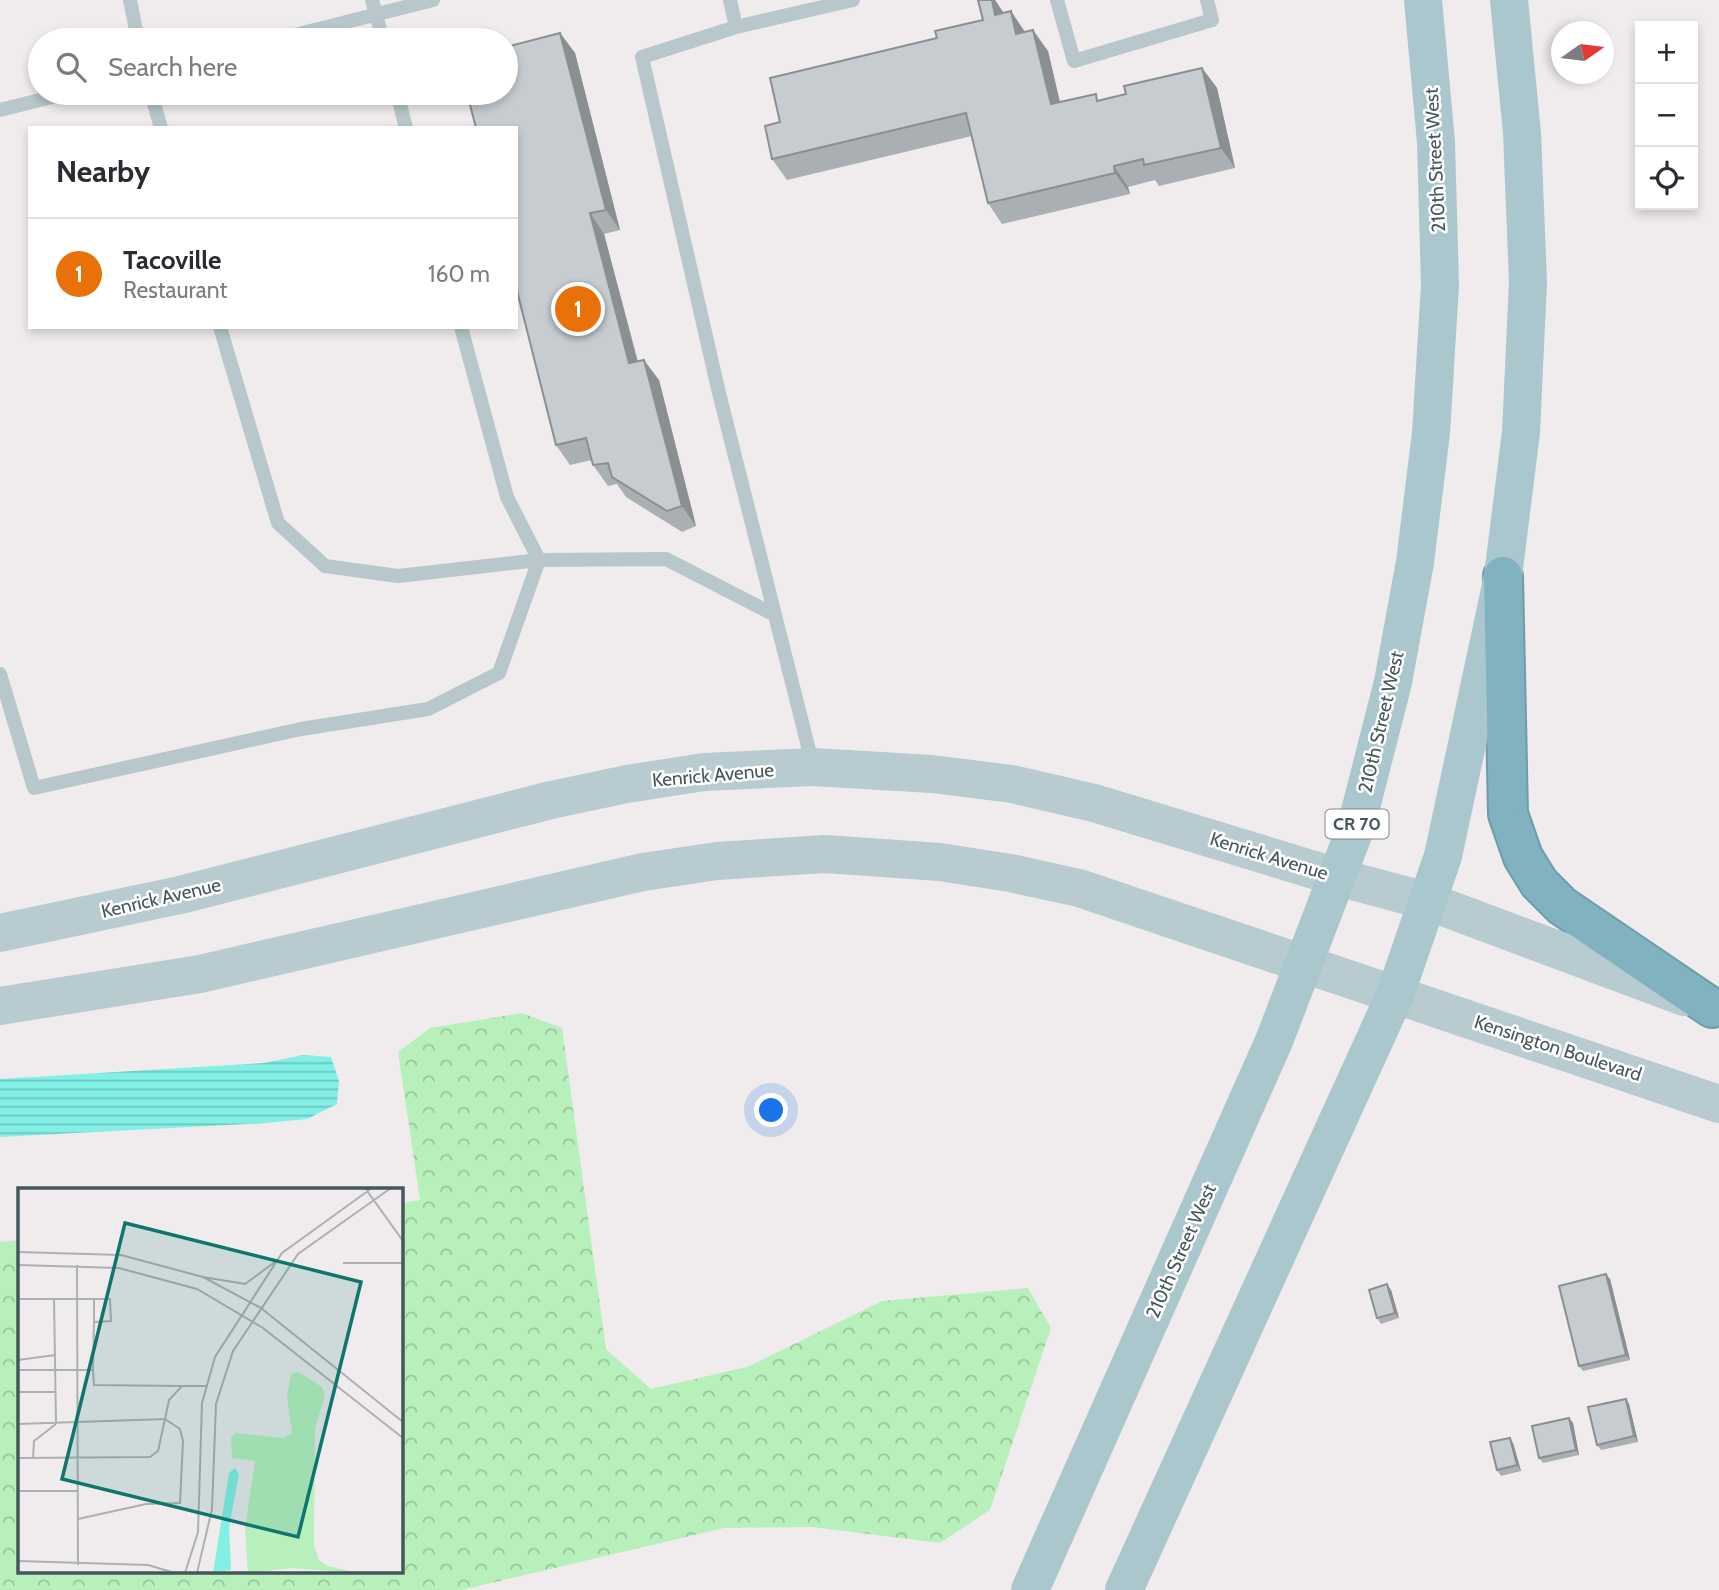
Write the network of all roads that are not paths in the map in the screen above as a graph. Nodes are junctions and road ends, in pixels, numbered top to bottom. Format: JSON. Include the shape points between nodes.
{"nodes":[{"id":1,"x":130,"y":0,"type":"edge"},
{"id":2,"x":433,"y":0,"type":"edge"},
{"id":3,"x":730,"y":0,"type":"edge"},
{"id":4,"x":853,"y":0,"type":"edge"},
{"id":5,"x":1057,"y":0,"type":"edge"},
{"id":6,"x":1207,"y":0,"type":"edge"},
{"id":7,"x":1423,"y":0,"type":"edge"},
{"id":8,"x":1509,"y":0,"type":"edge"},
{"id":9,"x":374,"y":7,"type":"edge"},
{"id":10,"x":736,"y":27,"type":"junction"},
{"id":11,"x":136,"y":28,"type":"edge"},
{"id":12,"x":311,"y":28,"type":"edge"},
{"id":13,"x":380,"y":28,"type":"edge"},
{"id":14,"x":28,"y":103,"type":"edge"},
{"id":15,"x":154,"y":105,"type":"edge"},
{"id":16,"x":400,"y":105,"type":"edge"},
{"id":17,"x":0,"y":110,"type":"edge"},
{"id":18,"x":160,"y":126,"type":"edge"},
{"id":19,"x":405,"y":126,"type":"edge"},
{"id":20,"x":221,"y":329,"type":"edge"},
{"id":21,"x":462,"y":329,"type":"edge"},
{"id":22,"x":539,"y":560,"type":"junction"},
{"id":23,"x":1503,"y":576,"type":"junction"},
{"id":24,"x":775,"y":615,"type":"junction"},
{"id":25,"x":0,"y":674,"type":"edge"},
{"id":26,"x":813,"y":767,"type":"junction"},
{"id":27,"x":1337,"y":877,"type":"junction"},
{"id":28,"x":1427,"y":901,"type":"junction"},
{"id":29,"x":0,"y":933,"type":"edge"},
{"id":30,"x":1304,"y":964,"type":"junction"},
{"id":31,"x":1395,"y":995,"type":"junction"},
{"id":32,"x":0,"y":1006,"type":"edge"},
{"id":33,"x":1716,"y":1010,"type":"edge"},
{"id":34,"x":1719,"y":1104,"type":"edge"},
{"id":35,"x":1030,"y":1590,"type":"edge"},
{"id":36,"x":1124,"y":1590,"type":"edge"}],
"edges":[{"from":1,"to":11,"type":"lane"},
{"from":2,"to":9,"type":"lane"},
{"from":3,"to":10,"type":"lane"},
{"from":4,"to":10,"type":"lane"},
{"from":5,"to":6,"type":"lane","via":[[1074,61],[1212,20]]},
{"from":7,"to":27,"type":"main road","name":"210th Street West","number":"CR 70","via":[[1436,142],[1440,285],[1431,433],[1415,562],[1393,682],[1356,827]]},
{"from":8,"to":23,"type":"main road","via":[[1522,133],[1528,282],[1521,432]]},
{"from":9,"to":12,"type":"lane"},
{"from":9,"to":13,"type":"lane"},
{"from":10,"to":24,"type":"lane","via":[[642,57]]},
{"from":14,"to":17,"type":"lane"},
{"from":15,"to":18,"type":"lane"},
{"from":16,"to":19,"type":"lane"},
{"from":20,"to":22,"type":"lane","via":[[278,523],[325,566],[398,576]]},
{"from":21,"to":22,"type":"lane","via":[[507,497]]},
{"from":22,"to":24,"type":"lane","via":[[666,559]]},
{"from":22,"to":25,"type":"lane","via":[[499,673],[428,709],[301,729],[34,788]]},
{"from":23,"to":28,"type":"main road","via":[[1443,856]]},
{"from":23,"to":33,"type":"highway","via":[[1508,814],[1523,858],[1562,906]]},
{"from":24,"to":26,"type":"lane"},
{"from":26,"to":27,"type":"street","name":"Kenrick Avenue","via":[[1013,784],[1094,803]]},
{"from":26,"to":29,"type":"street","name":"Kenrick Avenue","via":[[704,772],[627,784],[180,895]]},
{"from":27,"to":28,"type":"street","name":"Kenrick Avenue"},
{"from":27,"to":30,"type":"main road","name":"210th Street West","number":"CR 70"},
{"from":28,"to":31,"type":"main road"},
{"from":28,"to":33,"type":"street"},
{"from":30,"to":31,"type":"street"},
{"from":30,"to":32,"type":"street","via":[[1079,888],[940,862],[825,854],[717,861],[643,872],[200,974]]},
{"from":30,"to":35,"type":"main road","name":"210th Street West","number":"CR 70"},
{"from":31,"to":34,"type":"street","name":"Kensington Boulevard"},
{"from":31,"to":36,"type":"main road"}]}
